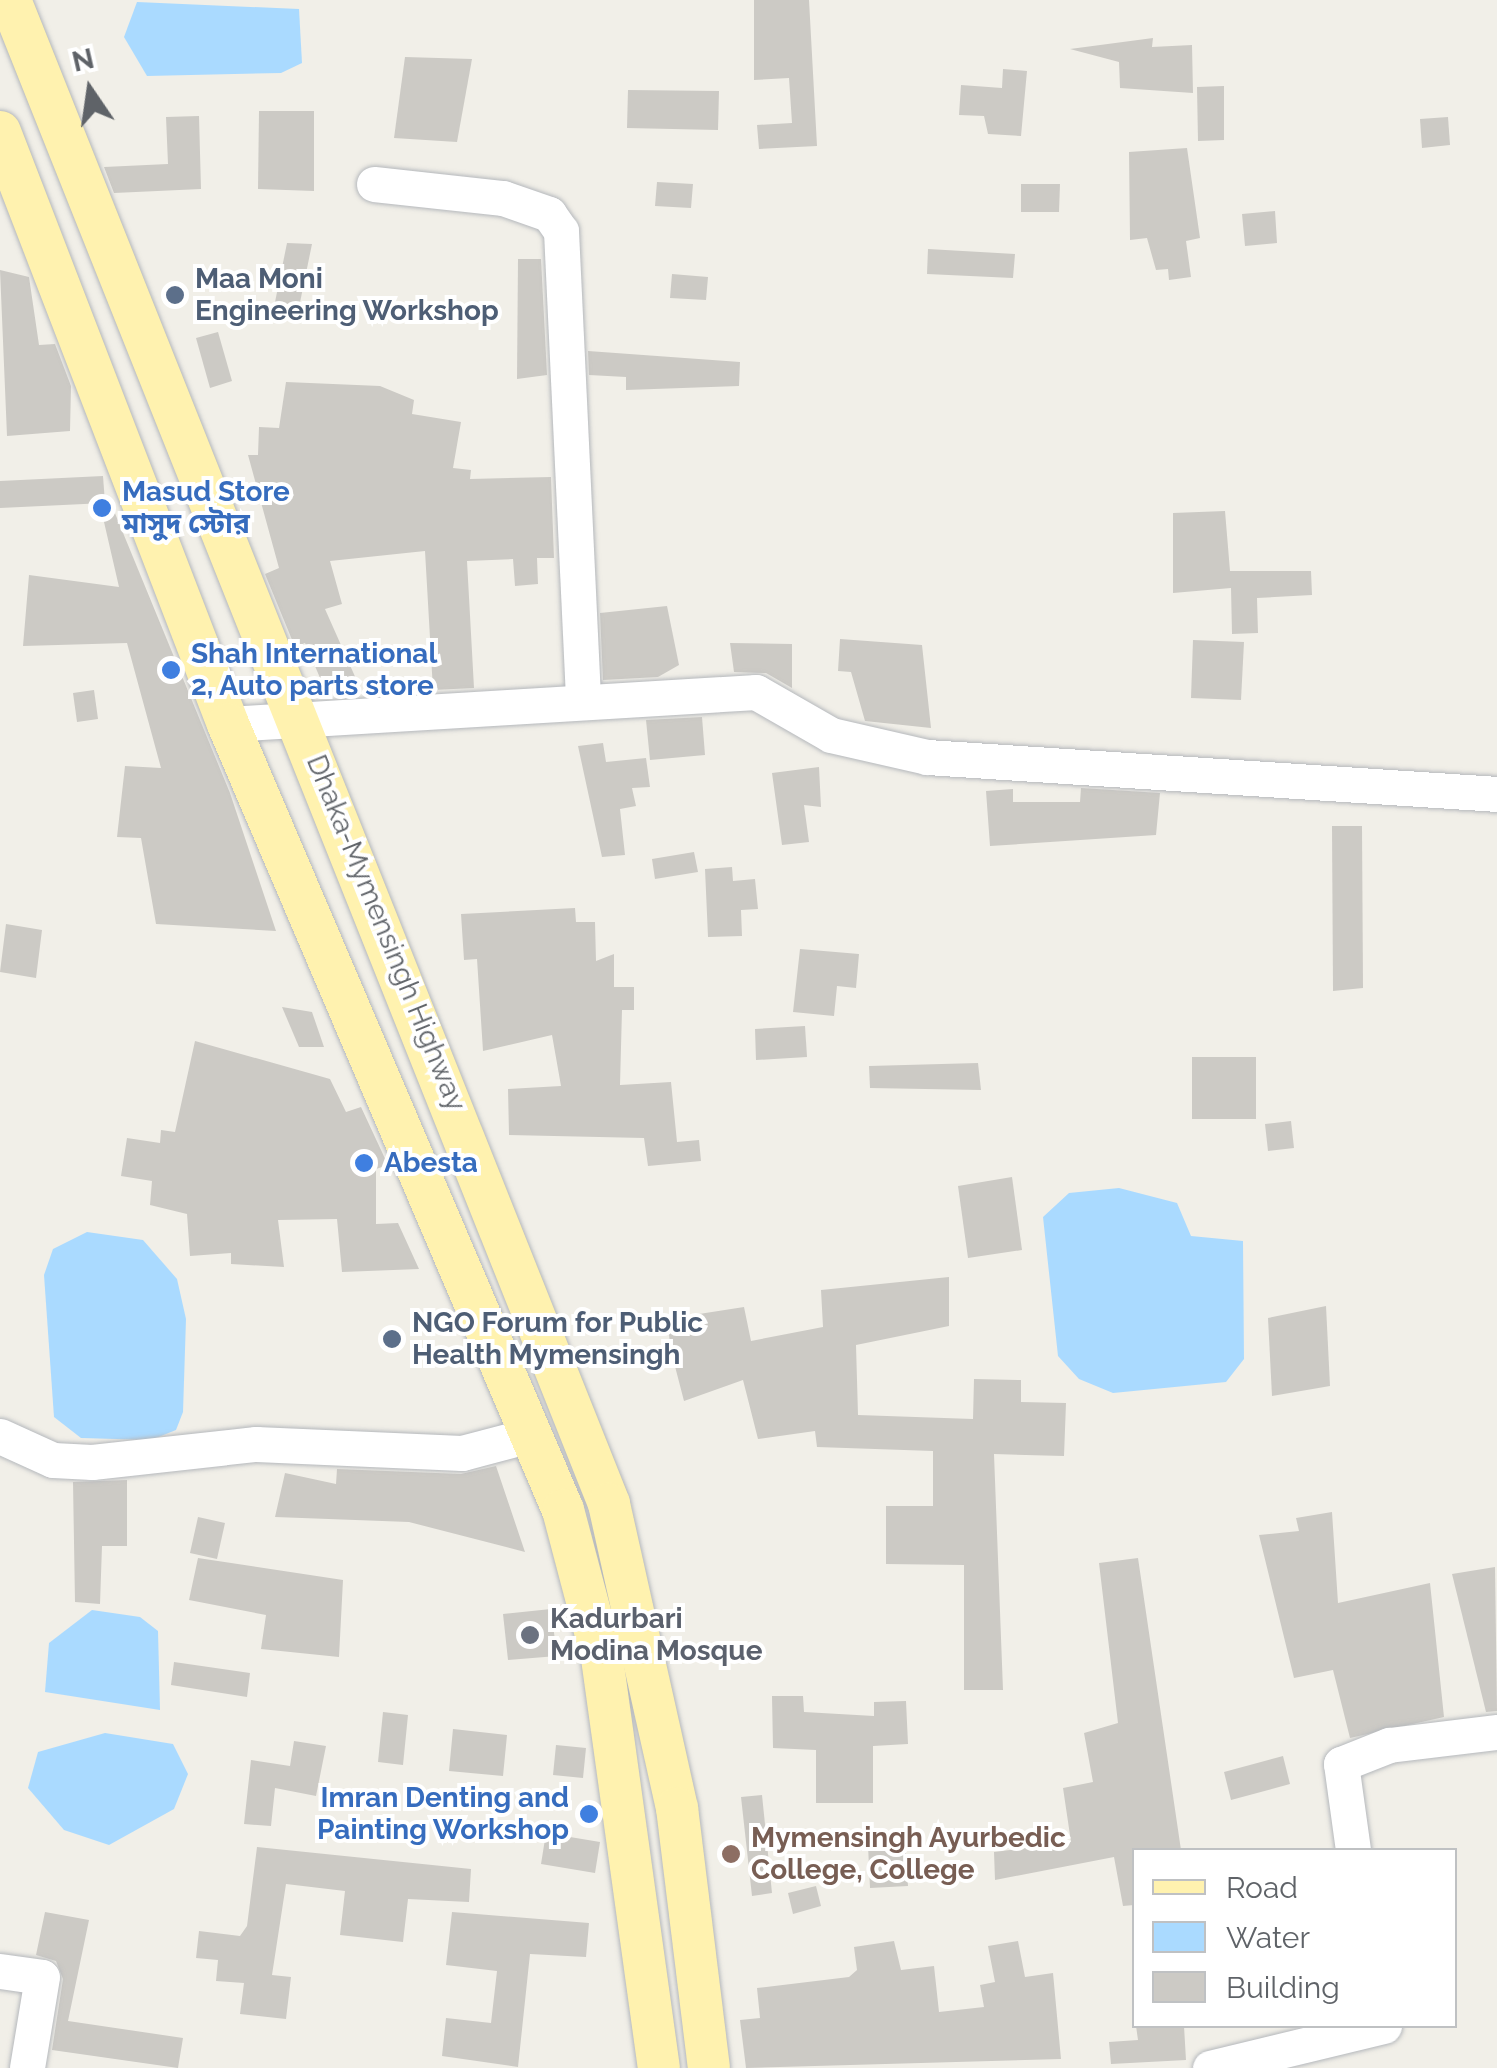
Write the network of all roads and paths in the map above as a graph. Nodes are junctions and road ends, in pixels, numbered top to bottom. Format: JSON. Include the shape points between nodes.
{"nodes":[{"id":1,"x":10,"y":0,"type":"edge"},
{"id":2,"x":0,"y":132,"type":"edge"},
{"id":3,"x":374,"y":184,"type":"dead end"},
{"id":4,"x":583,"y":698,"type":"junction"},
{"id":5,"x":301,"y":719,"type":"junction"},
{"id":6,"x":228,"y":724,"type":"junction"},
{"id":7,"x":1497,"y":794,"type":"edge"},
{"id":8,"x":534,"y":1434,"type":"junction"},
{"id":9,"x":0,"y":1436,"type":"edge"},
{"id":10,"x":1497,"y":1732,"type":"edge"},
{"id":11,"x":1354,"y":1848,"type":"edge"},
{"id":12,"x":0,"y":1971,"type":"edge"},
{"id":13,"x":1376,"y":2028,"type":"edge"},
{"id":14,"x":27,"y":2068,"type":"edge"},
{"id":15,"x":659,"y":2068,"type":"edge"},
{"id":16,"x":710,"y":2068,"type":"edge"},
{"id":17,"x":1210,"y":2068,"type":"edge"}],
"edges":[{"from":1,"to":5,"type":"main road","name":"Dhaka-Mymensingh Highway"},
{"from":2,"to":6,"type":"main road","name":"Dhaka-Mymensingh Highway"},
{"from":3,"to":4,"type":"street","via":[[503,198],[549,214],[561,232]]},
{"from":4,"to":5,"type":"street"},
{"from":4,"to":7,"type":"street","via":[[756,692],[831,735],[926,757]]},
{"from":5,"to":6,"type":"street"},
{"from":5,"to":16,"type":"main road","name":"Dhaka-Mymensingh Highway","via":[[609,1504],[677,1808]]},
{"from":6,"to":8,"type":"main road","name":"Dhaka-Mymensingh Highway"},
{"from":8,"to":9,"type":"street","via":[[462,1452],[256,1444],[92,1462],[54,1460]]},
{"from":8,"to":15,"type":"main road","name":"Dhaka-Mymensingh Highway","via":[[602,1658]]},
{"from":10,"to":11,"type":"street","via":[[1390,1745],[1341,1764]]},
{"from":12,"to":14,"type":"street","via":[[42,1978]]},
{"from":13,"to":17,"type":"street"}]}
